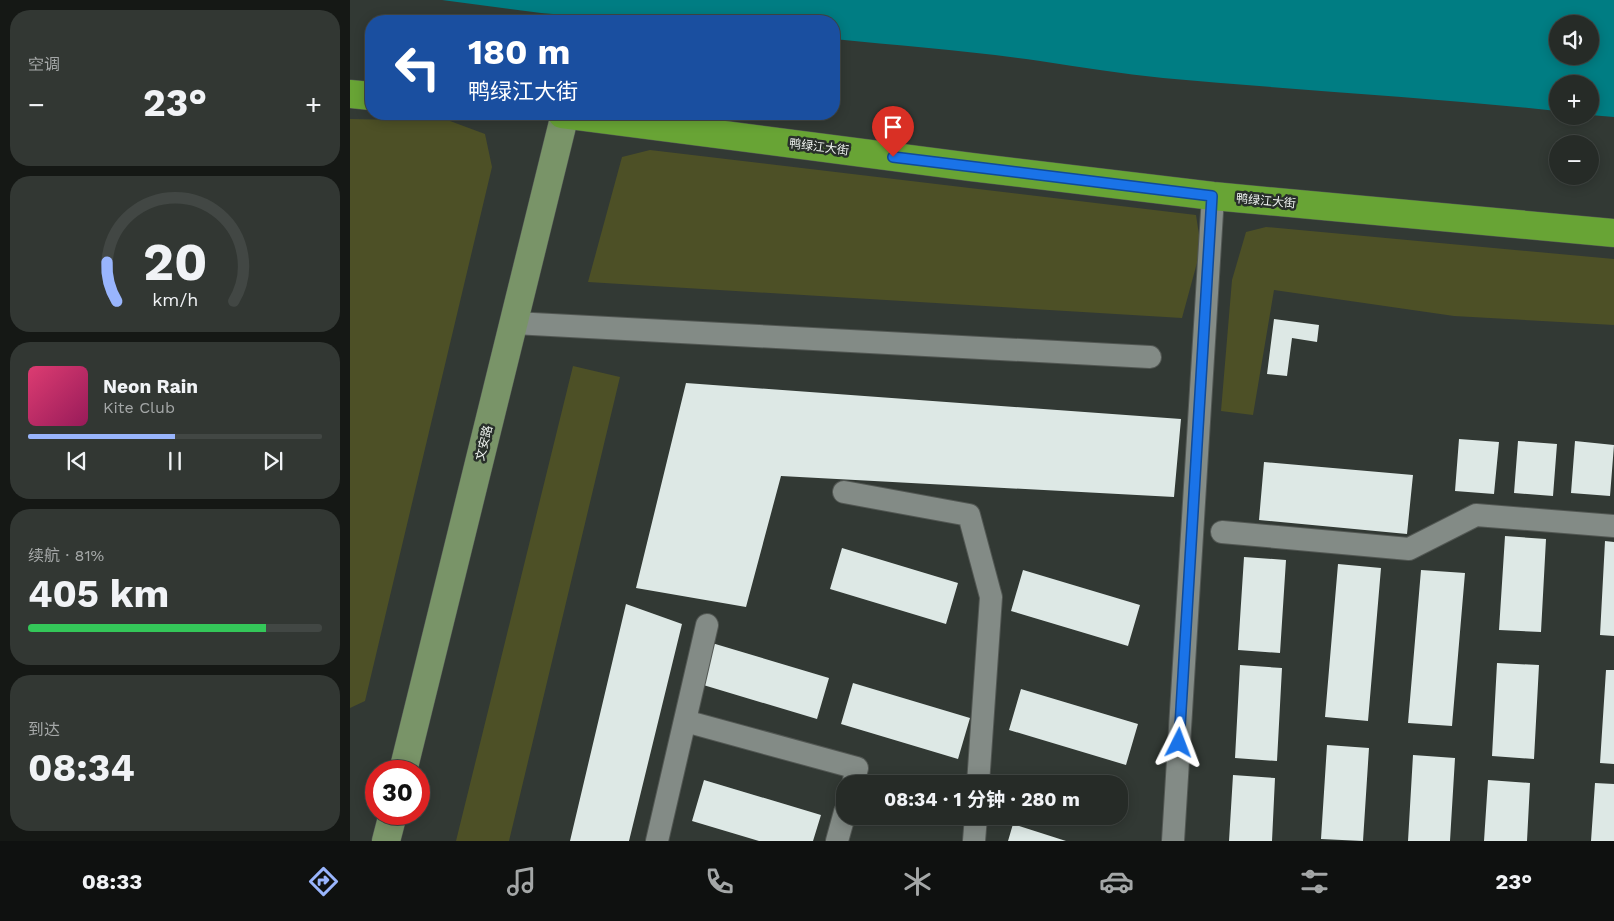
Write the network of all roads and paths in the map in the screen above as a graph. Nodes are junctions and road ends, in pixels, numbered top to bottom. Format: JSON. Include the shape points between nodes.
{"nodes":[{"id":1,"x":350,"y":94,"type":"edge"},
{"id":2,"x":365,"y":95,"type":"edge"},
{"id":3,"x":563,"y":120,"type":"edge"},
{"id":4,"x":610,"y":120,"type":"edge"},
{"id":5,"x":1212,"y":196,"type":"junction"},
{"id":6,"x":1614,"y":233,"type":"edge"},
{"id":7,"x":514,"y":323,"type":"junction"},
{"id":8,"x":1150,"y":357,"type":"dead end"},
{"id":9,"x":844,"y":492,"type":"dead end"},
{"id":10,"x":1614,"y":526,"type":"edge"},
{"id":11,"x":1222,"y":532,"type":"dead end"},
{"id":12,"x":707,"y":625,"type":"dead end"},
{"id":13,"x":685,"y":721,"type":"junction"},
{"id":14,"x":406,"y":760,"type":"edge"},
{"id":15,"x":855,"y":775,"type":"edge"},
{"id":16,"x":979,"y":775,"type":"edge"},
{"id":17,"x":390,"y":825,"type":"edge"},
{"id":18,"x":841,"y":825,"type":"edge"},
{"id":19,"x":975,"y":825,"type":"edge"},
{"id":20,"x":386,"y":841,"type":"edge"},
{"id":21,"x":657,"y":841,"type":"edge"},
{"id":22,"x":837,"y":841,"type":"edge"},
{"id":23,"x":974,"y":841,"type":"edge"},
{"id":24,"x":1173,"y":841,"type":"edge"}],
"edges":[{"from":1,"to":2,"type":"highway"},
{"from":3,"to":7,"type":"main road","name":"文安路"},
{"from":4,"to":5,"type":"highway","name":"鸭绿江大街"},
{"from":5,"to":6,"type":"highway","name":"鸭绿江大街"},
{"from":5,"to":24,"type":"street"},
{"from":7,"to":8,"type":"street"},
{"from":7,"to":14,"type":"main road","name":"文安路"},
{"from":9,"to":16,"type":"street","via":[[969,515],[991,597]]},
{"from":10,"to":11,"type":"street","via":[[1476,515],[1410,549]]},
{"from":12,"to":13,"type":"street"},
{"from":13,"to":15,"type":"street","via":[[857,768]]},
{"from":13,"to":21,"type":"street"},
{"from":17,"to":20,"type":"main road"},
{"from":18,"to":22,"type":"street"},
{"from":19,"to":23,"type":"street"}]}
